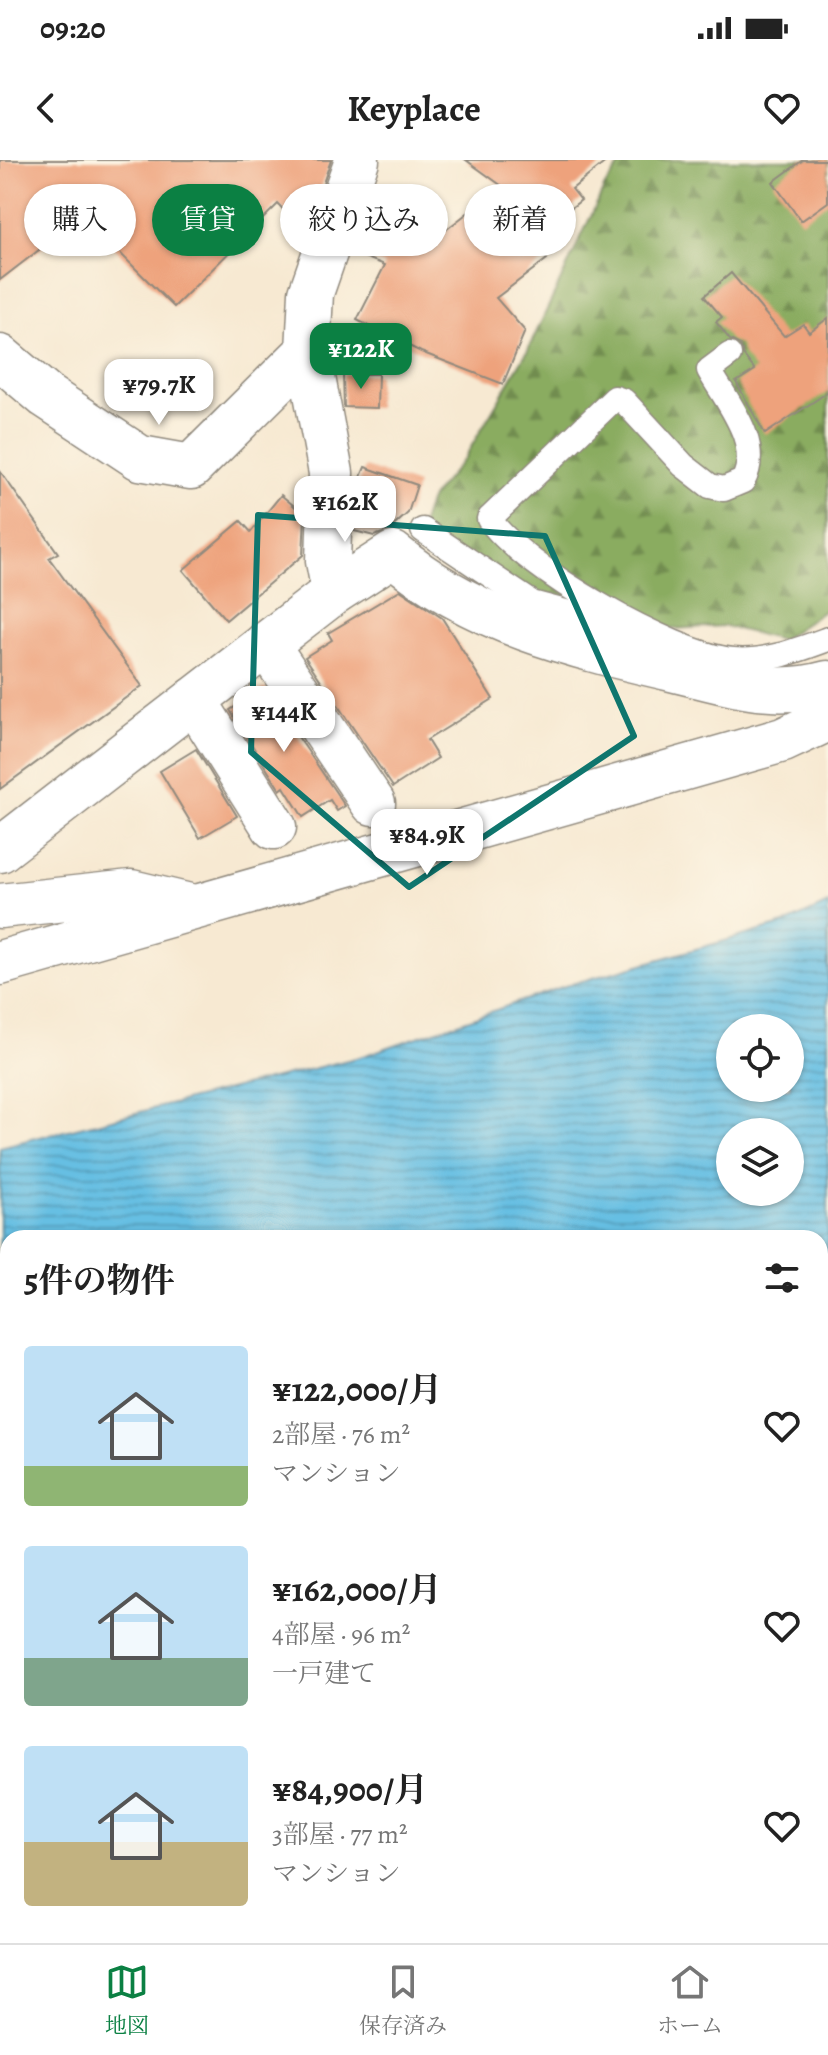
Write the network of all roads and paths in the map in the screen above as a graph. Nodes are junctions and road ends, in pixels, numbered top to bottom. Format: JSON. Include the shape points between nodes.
{"nodes":[{"id":1,"x":357,"y":160,"type":"edge"},
{"id":2,"x":308,"y":351,"type":"junction"},
{"id":3,"x":729,"y":355,"type":"dead end"},
{"id":4,"x":0,"y":357,"type":"edge"},
{"id":5,"x":423,"y":530,"type":"dead end"},
{"id":6,"x":334,"y":592,"type":"junction"},
{"id":7,"x":663,"y":638,"type":"junction"},
{"id":8,"x":828,"y":639,"type":"edge"},
{"id":9,"x":266,"y":644,"type":"junction"},
{"id":10,"x":828,"y":683,"type":"edge"},
{"id":11,"x":194,"y":700,"type":"junction"},
{"id":12,"x":828,"y":719,"type":"edge"},
{"id":13,"x":373,"y":803,"type":"dead end"},
{"id":14,"x":274,"y":827,"type":"dead end"},
{"id":15,"x":0,"y":850,"type":"edge"},
{"id":16,"x":0,"y":906,"type":"edge"},
{"id":17,"x":196,"y":907,"type":"junction"},
{"id":18,"x":0,"y":963,"type":"edge"}],
"edges":[{"from":1,"to":2,"type":"street","via":[[311,293]]},
{"from":2,"to":4,"type":"street","via":[[191,467],[140,458],[46,396]]},
{"from":2,"to":6,"type":"street","via":[[331,473],[328,561]]},
{"from":3,"to":7,"type":"lane","via":[[709,370],[749,442],[752,457],[743,481],[724,489],[698,478],[624,401],[615,398],[489,519],[518,552]]},
{"from":5,"to":7,"type":"lane","via":[[532,603]]},
{"from":6,"to":9,"type":"street"},
{"from":6,"to":10,"type":"street","via":[[393,554],[428,583],[477,609],[578,647],[767,692]]},
{"from":7,"to":8,"type":"lane","via":[[733,660],[783,655]]},
{"from":9,"to":11,"type":"street"},
{"from":9,"to":13,"type":"street"},
{"from":11,"to":14,"type":"street"},
{"from":11,"to":15,"type":"street"},
{"from":12,"to":17,"type":"street","via":[[783,740]]},
{"from":16,"to":17,"type":"street","via":[[131,892]]},
{"from":17,"to":18,"type":"street"}]}
